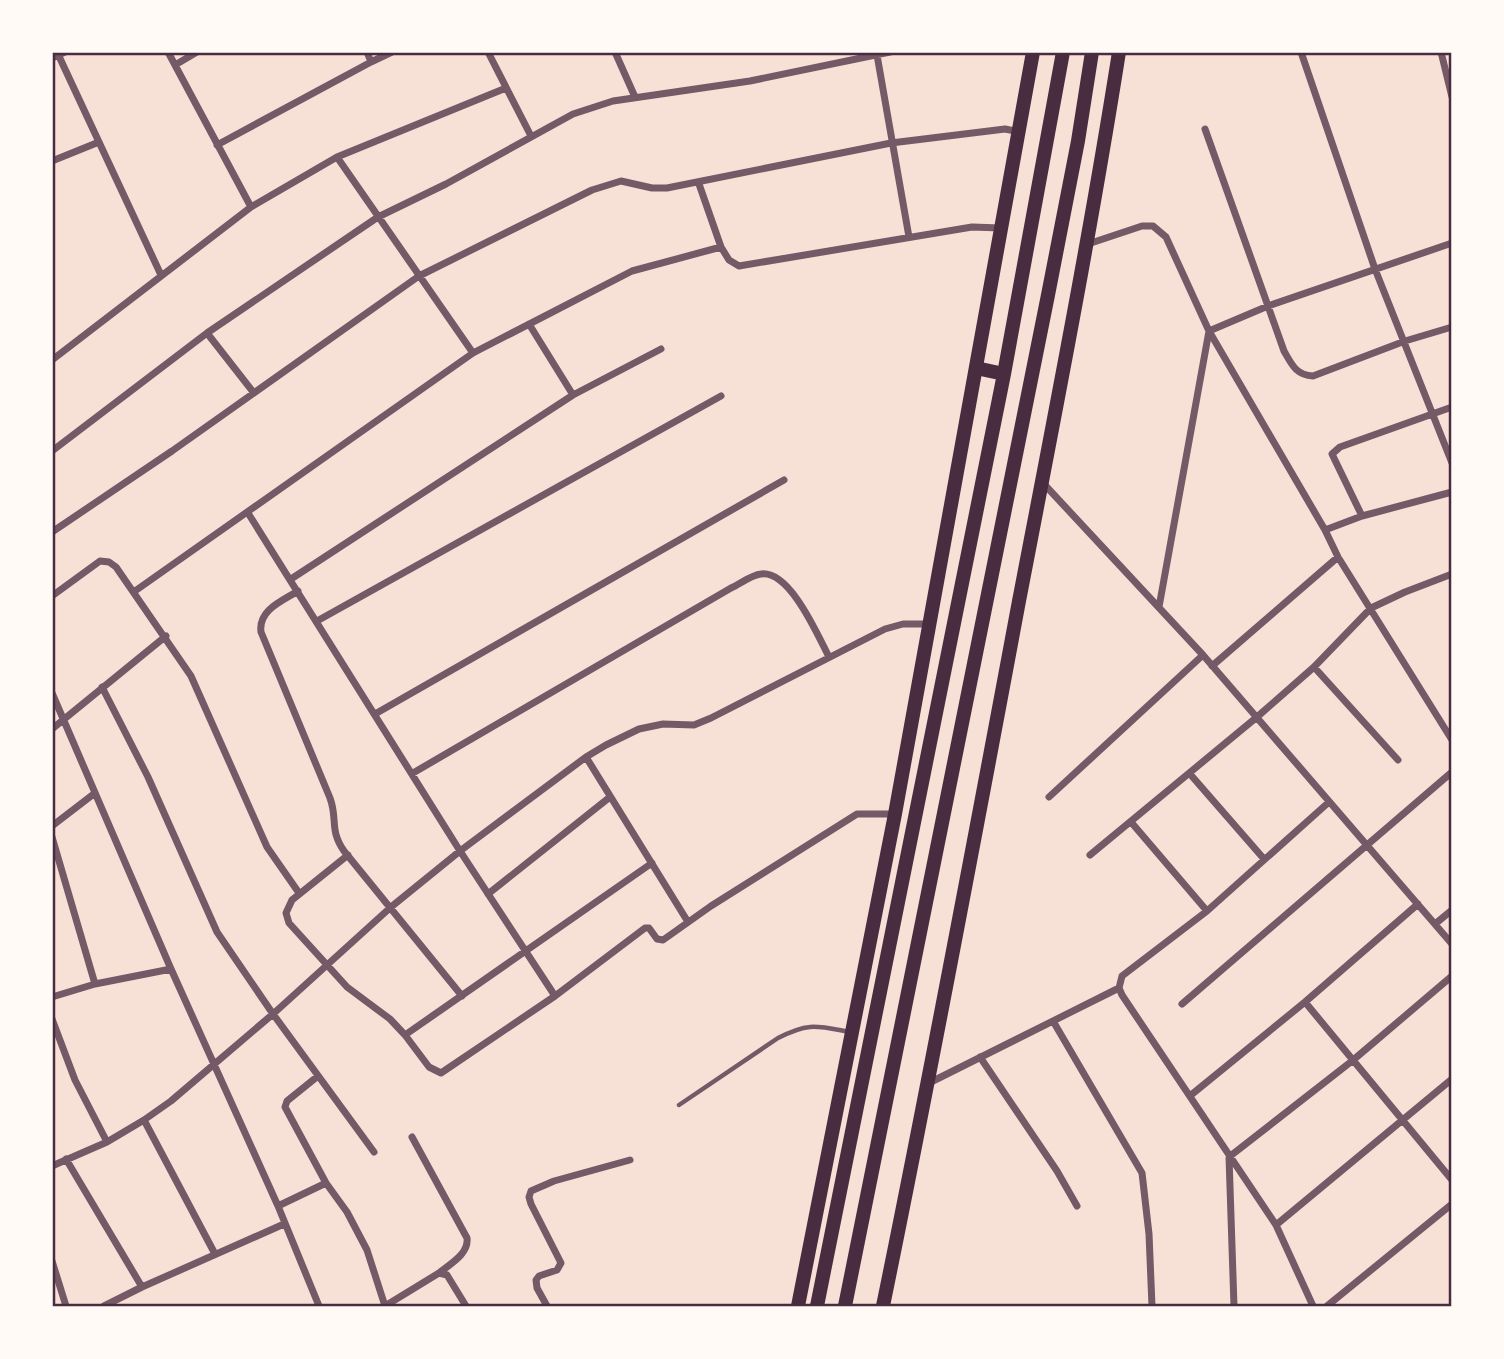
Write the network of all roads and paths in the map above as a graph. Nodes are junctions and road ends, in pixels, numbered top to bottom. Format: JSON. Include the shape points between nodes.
{"nodes":[{"id":1,"x":168,"y":52,"type":"edge"},
{"id":2,"x":197,"y":52,"type":"edge"},
{"id":3,"x":367,"y":52,"type":"edge"},
{"id":4,"x":391,"y":52,"type":"edge"},
{"id":5,"x":488,"y":52,"type":"edge"},
{"id":6,"x":615,"y":52,"type":"edge"},
{"id":7,"x":890,"y":52,"type":"edge"},
{"id":8,"x":1033,"y":52,"type":"edge"},
{"id":9,"x":1063,"y":52,"type":"edge"},
{"id":10,"x":1092,"y":52,"type":"edge"},
{"id":11,"x":1119,"y":52,"type":"edge"},
{"id":12,"x":1301,"y":52,"type":"edge"},
{"id":13,"x":1441,"y":52,"type":"edge"},
{"id":14,"x":58,"y":55,"type":"edge"},
{"id":15,"x":877,"y":55,"type":"junction"},
{"id":16,"x":371,"y":62,"type":"junction"},
{"id":17,"x":175,"y":65,"type":"junction"},
{"id":18,"x":506,"y":88,"type":"junction"},
{"id":19,"x":635,"y":97,"type":"junction"},
{"id":20,"x":1451,"y":97,"type":"edge"},
{"id":21,"x":1205,"y":129,"type":"dead end"},
{"id":22,"x":1020,"y":132,"type":"junction"},
{"id":23,"x":531,"y":135,"type":"junction"},
{"id":24,"x":99,"y":142,"type":"junction"},
{"id":25,"x":891,"y":143,"type":"junction"},
{"id":26,"x":216,"y":145,"type":"junction"},
{"id":27,"x":337,"y":158,"type":"junction"},
{"id":28,"x":52,"y":161,"type":"edge"},
{"id":29,"x":699,"y":184,"type":"junction"},
{"id":30,"x":251,"y":207,"type":"junction"},
{"id":31,"x":378,"y":217,"type":"junction"},
{"id":32,"x":1002,"y":228,"type":"junction"},
{"id":33,"x":909,"y":237,"type":"junction"},
{"id":34,"x":1451,"y":243,"type":"edge"},
{"id":35,"x":1086,"y":244,"type":"junction"},
{"id":36,"x":721,"y":247,"type":"junction"},
{"id":37,"x":1374,"y":269,"type":"junction"},
{"id":38,"x":161,"y":275,"type":"junction"},
{"id":39,"x":419,"y":275,"type":"junction"},
{"id":40,"x":1268,"y":306,"type":"junction"},
{"id":41,"x":529,"y":324,"type":"junction"},
{"id":42,"x":1451,"y":327,"type":"edge"},
{"id":43,"x":1209,"y":331,"type":"junction"},
{"id":44,"x":208,"y":332,"type":"junction"},
{"id":45,"x":1405,"y":341,"type":"junction"},
{"id":46,"x":662,"y":349,"type":"dead end"},
{"id":47,"x":473,"y":353,"type":"junction"},
{"id":48,"x":52,"y":360,"type":"edge"},
{"id":49,"x":976,"y":368,"type":"junction"},
{"id":50,"x":1004,"y":374,"type":"junction"},
{"id":51,"x":254,"y":393,"type":"junction"},
{"id":52,"x":573,"y":395,"type":"junction"},
{"id":53,"x":721,"y":396,"type":"dead end"},
{"id":54,"x":1451,"y":407,"type":"edge"},
{"id":55,"x":1431,"y":414,"type":"junction"},
{"id":56,"x":52,"y":451,"type":"edge"},
{"id":57,"x":1451,"y":463,"type":"edge"},
{"id":58,"x":783,"y":480,"type":"dead end"},
{"id":59,"x":1042,"y":482,"type":"junction"},
{"id":60,"x":1451,"y":492,"type":"edge"},
{"id":61,"x":248,"y":513,"type":"junction"},
{"id":62,"x":1362,"y":516,"type":"junction"},
{"id":63,"x":1325,"y":530,"type":"junction"},
{"id":64,"x":52,"y":532,"type":"edge"},
{"id":65,"x":1338,"y":557,"type":"junction"},
{"id":66,"x":1451,"y":575,"type":"edge"},
{"id":67,"x":291,"y":579,"type":"junction"},
{"id":68,"x":135,"y":591,"type":"junction"},
{"id":69,"x":298,"y":591,"type":"junction"},
{"id":70,"x":52,"y":596,"type":"edge"},
{"id":71,"x":1159,"y":607,"type":"junction"},
{"id":72,"x":1371,"y":608,"type":"junction"},
{"id":73,"x":317,"y":621,"type":"junction"},
{"id":74,"x":930,"y":624,"type":"junction"},
{"id":75,"x":166,"y":636,"type":"junction"},
{"id":76,"x":1203,"y":655,"type":"junction"},
{"id":77,"x":829,"y":657,"type":"junction"},
{"id":78,"x":1212,"y":666,"type":"junction"},
{"id":79,"x":1314,"y":667,"type":"junction"},
{"id":80,"x":102,"y":687,"type":"junction"},
{"id":81,"x":52,"y":694,"type":"edge"},
{"id":82,"x":375,"y":714,"type":"junction"},
{"id":83,"x":1257,"y":718,"type":"junction"},
{"id":84,"x":63,"y":721,"type":"junction"},
{"id":85,"x":52,"y":729,"type":"edge"},
{"id":86,"x":1451,"y":740,"type":"edge"},
{"id":87,"x":586,"y":757,"type":"junction"},
{"id":88,"x":1398,"y":760,"type":"dead end"},
{"id":89,"x":1451,"y":772,"type":"edge"},
{"id":90,"x":413,"y":773,"type":"junction"},
{"id":91,"x":1190,"y":774,"type":"junction"},
{"id":92,"x":95,"y":793,"type":"junction"},
{"id":93,"x":610,"y":797,"type":"junction"},
{"id":94,"x":1049,"y":797,"type":"dead end"},
{"id":95,"x":1329,"y":802,"type":"junction"},
{"id":96,"x":895,"y":814,"type":"junction"},
{"id":97,"x":1131,"y":822,"type":"junction"},
{"id":98,"x":52,"y":826,"type":"edge"},
{"id":99,"x":52,"y":837,"type":"edge"},
{"id":100,"x":1367,"y":844,"type":"junction"},
{"id":101,"x":460,"y":851,"type":"junction"},
{"id":102,"x":348,"y":855,"type":"junction"},
{"id":103,"x":1090,"y":855,"type":"dead end"},
{"id":104,"x":1264,"y":859,"type":"junction"},
{"id":105,"x":652,"y":863,"type":"junction"},
{"id":106,"x":299,"y":893,"type":"junction"},
{"id":107,"x":488,"y":894,"type":"junction"},
{"id":108,"x":1418,"y":904,"type":"junction"},
{"id":109,"x":391,"y":907,"type":"junction"},
{"id":110,"x":1451,"y":910,"type":"edge"},
{"id":111,"x":1207,"y":911,"type":"junction"},
{"id":112,"x":688,"y":922,"type":"junction"},
{"id":113,"x":1435,"y":924,"type":"junction"},
{"id":114,"x":1451,"y":944,"type":"edge"},
{"id":115,"x":525,"y":951,"type":"junction"},
{"id":116,"x":327,"y":965,"type":"junction"},
{"id":117,"x":171,"y":969,"type":"junction"},
{"id":118,"x":1451,"y":976,"type":"edge"},
{"id":119,"x":95,"y":984,"type":"junction"},
{"id":120,"x":1119,"y":988,"type":"junction"},
{"id":121,"x":462,"y":996,"type":"junction"},
{"id":122,"x":555,"y":996,"type":"junction"},
{"id":123,"x":52,"y":997,"type":"edge"},
{"id":124,"x":1305,"y":1002,"type":"junction"},
{"id":125,"x":1182,"y":1004,"type":"dead end"},
{"id":126,"x":273,"y":1014,"type":"junction"},
{"id":127,"x":52,"y":1018,"type":"edge"},
{"id":128,"x":1052,"y":1021,"type":"junction"},
{"id":129,"x":853,"y":1033,"type":"junction"},
{"id":130,"x":405,"y":1035,"type":"junction"},
{"id":131,"x":980,"y":1057,"type":"junction"},
{"id":132,"x":1352,"y":1061,"type":"junction"},
{"id":133,"x":215,"y":1065,"type":"junction"},
{"id":134,"x":318,"y":1076,"type":"junction"},
{"id":135,"x":1451,"y":1079,"type":"edge"},
{"id":136,"x":929,"y":1084,"type":"junction"},
{"id":137,"x":1191,"y":1095,"type":"junction"},
{"id":138,"x":679,"y":1105,"type":"dead end"},
{"id":139,"x":1402,"y":1119,"type":"junction"},
{"id":140,"x":144,"y":1121,"type":"junction"},
{"id":141,"x":412,"y":1137,"type":"dead end"},
{"id":142,"x":107,"y":1142,"type":"junction"},
{"id":143,"x":374,"y":1152,"type":"dead end"},
{"id":144,"x":1229,"y":1157,"type":"junction"},
{"id":145,"x":66,"y":1160,"type":"junction"},
{"id":146,"x":630,"y":1160,"type":"dead end"},
{"id":147,"x":52,"y":1166,"type":"edge"},
{"id":148,"x":1451,"y":1180,"type":"edge"},
{"id":149,"x":326,"y":1183,"type":"junction"},
{"id":150,"x":1451,"y":1204,"type":"edge"},
{"id":151,"x":278,"y":1206,"type":"junction"},
{"id":152,"x":1077,"y":1206,"type":"dead end"},
{"id":153,"x":284,"y":1224,"type":"junction"},
{"id":154,"x":1276,"y":1225,"type":"junction"},
{"id":155,"x":215,"y":1254,"type":"junction"},
{"id":156,"x":52,"y":1261,"type":"edge"},
{"id":157,"x":439,"y":1273,"type":"junction"},
{"id":158,"x":142,"y":1287,"type":"junction"},
{"id":159,"x":385,"y":1306,"type":"edge"},
{"id":160,"x":66,"y":1307,"type":"edge"},
{"id":161,"x":104,"y":1307,"type":"edge"},
{"id":162,"x":319,"y":1307,"type":"edge"},
{"id":163,"x":466,"y":1307,"type":"edge"},
{"id":164,"x":547,"y":1307,"type":"edge"},
{"id":165,"x":798,"y":1307,"type":"edge"},
{"id":166,"x":817,"y":1307,"type":"edge"},
{"id":167,"x":845,"y":1307,"type":"edge"},
{"id":168,"x":883,"y":1307,"type":"edge"},
{"id":169,"x":1152,"y":1307,"type":"edge"},
{"id":170,"x":1234,"y":1307,"type":"edge"},
{"id":171,"x":1313,"y":1307,"type":"edge"},
{"id":172,"x":1327,"y":1307,"type":"edge"}],
"edges":[{"from":1,"to":17,"type":"street"},
{"from":2,"to":17,"type":"street"},
{"from":3,"to":16,"type":"street"},
{"from":4,"to":16,"type":"street"},
{"from":5,"to":18,"type":"street"},
{"from":6,"to":19,"type":"street"},
{"from":7,"to":15,"type":"street"},
{"from":8,"to":22,"type":"main road"},
{"from":9,"to":50,"type":"main road"},
{"from":10,"to":167,"type":"main road","via":[[1056,257]]},
{"from":11,"to":35,"type":"main road"},
{"from":12,"to":37,"type":"street"},
{"from":13,"to":20,"type":"street"},
{"from":14,"to":24,"type":"street"},
{"from":15,"to":19,"type":"street","via":[[750,81]]},
{"from":15,"to":25,"type":"street"},
{"from":16,"to":26,"type":"street"},
{"from":17,"to":26,"type":"street"},
{"from":18,"to":23,"type":"street"},
{"from":18,"to":27,"type":"street"},
{"from":19,"to":23,"type":"street","via":[[573,114]]},
{"from":21,"to":40,"type":"street"},
{"from":22,"to":25,"type":"street","via":[[1005,129]]},
{"from":22,"to":32,"type":"main road"},
{"from":23,"to":31,"type":"street"},
{"from":24,"to":28,"type":"street"},
{"from":24,"to":38,"type":"street"},
{"from":25,"to":29,"type":"street"},
{"from":25,"to":33,"type":"street"},
{"from":26,"to":30,"type":"street"},
{"from":27,"to":30,"type":"street"},
{"from":27,"to":31,"type":"street"},
{"from":29,"to":36,"type":"street"},
{"from":29,"to":39,"type":"street","via":[[652,188],[610,183]]},
{"from":30,"to":38,"type":"street"},
{"from":31,"to":39,"type":"street"},
{"from":31,"to":44,"type":"street"},
{"from":32,"to":33,"type":"street","via":[[972,227]]},
{"from":32,"to":49,"type":"main road"},
{"from":33,"to":36,"type":"street","via":[[746,266],[729,260]]},
{"from":34,"to":37,"type":"street"},
{"from":35,"to":43,"type":"street","via":[[1142,226],[1160,230]]},
{"from":35,"to":59,"type":"main road"},
{"from":36,"to":41,"type":"street","via":[[632,271]]},
{"from":37,"to":40,"type":"street"},
{"from":37,"to":45,"type":"street"},
{"from":38,"to":48,"type":"street"},
{"from":39,"to":47,"type":"street"},
{"from":39,"to":51,"type":"street"},
{"from":40,"to":43,"type":"street"},
{"from":40,"to":45,"type":"street","via":[[1284,351],[1303,376]]},
{"from":41,"to":47,"type":"street"},
{"from":41,"to":52,"type":"street"},
{"from":42,"to":45,"type":"street"},
{"from":43,"to":63,"type":"street"},
{"from":43,"to":71,"type":"street"},
{"from":44,"to":51,"type":"street"},
{"from":44,"to":56,"type":"street"},
{"from":45,"to":55,"type":"street"},
{"from":46,"to":52,"type":"street"},
{"from":47,"to":61,"type":"street"},
{"from":49,"to":50,"type":"main road"},
{"from":49,"to":74,"type":"main road"},
{"from":50,"to":166,"type":"main road"},
{"from":51,"to":64,"type":"street"},
{"from":52,"to":67,"type":"street"},
{"from":53,"to":73,"type":"street"},
{"from":54,"to":55,"type":"street"},
{"from":55,"to":57,"type":"street"},
{"from":55,"to":62,"type":"street","via":[[1332,454]]},
{"from":58,"to":82,"type":"street"},
{"from":59,"to":71,"type":"street"},
{"from":59,"to":136,"type":"main road"},
{"from":60,"to":62,"type":"street"},
{"from":61,"to":67,"type":"street"},
{"from":61,"to":68,"type":"street"},
{"from":62,"to":63,"type":"street"},
{"from":63,"to":65,"type":"street"},
{"from":65,"to":72,"type":"street"},
{"from":65,"to":78,"type":"street"},
{"from":66,"to":72,"type":"street"},
{"from":67,"to":69,"type":"street"},
{"from":68,"to":70,"type":"street","via":[[116,567],[100,561]]},
{"from":68,"to":75,"type":"street"},
{"from":69,"to":73,"type":"street"},
{"from":69,"to":102,"type":"street","via":[[267,612],[261,632],[330,797],[335,813],[333,831]]},
{"from":71,"to":76,"type":"street"},
{"from":72,"to":79,"type":"street"},
{"from":72,"to":86,"type":"street"},
{"from":73,"to":82,"type":"street"},
{"from":74,"to":77,"type":"street","via":[[915,622],[885,629]]},
{"from":74,"to":96,"type":"main road"},
{"from":75,"to":80,"type":"street"},
{"from":75,"to":106,"type":"street","via":[[191,676],[267,847]]},
{"from":76,"to":78,"type":"street"},
{"from":76,"to":94,"type":"street"},
{"from":77,"to":87,"type":"street","via":[[694,725],[639,729]]},
{"from":77,"to":90,"type":"street","via":[[788,587],[773,575],[761,574]]},
{"from":78,"to":83,"type":"street"},
{"from":79,"to":83,"type":"street"},
{"from":79,"to":88,"type":"street"},
{"from":80,"to":84,"type":"street"},
{"from":80,"to":126,"type":"street","via":[[217,932]]},
{"from":81,"to":84,"type":"street"},
{"from":82,"to":90,"type":"street"},
{"from":83,"to":91,"type":"street"},
{"from":83,"to":95,"type":"street"},
{"from":84,"to":85,"type":"street"},
{"from":84,"to":92,"type":"street"},
{"from":87,"to":93,"type":"street"},
{"from":87,"to":101,"type":"street"},
{"from":89,"to":100,"type":"street"},
{"from":90,"to":101,"type":"street"},
{"from":91,"to":97,"type":"street"},
{"from":91,"to":104,"type":"street"},
{"from":92,"to":98,"type":"street"},
{"from":92,"to":117,"type":"street"},
{"from":93,"to":105,"type":"street"},
{"from":93,"to":107,"type":"street"},
{"from":95,"to":100,"type":"street"},
{"from":95,"to":104,"type":"street"},
{"from":96,"to":112,"type":"street","via":[[857,814]]},
{"from":96,"to":129,"type":"main road"},
{"from":97,"to":103,"type":"street"},
{"from":97,"to":111,"type":"street"},
{"from":99,"to":119,"type":"street"},
{"from":100,"to":108,"type":"street"},
{"from":100,"to":125,"type":"street"},
{"from":101,"to":107,"type":"street"},
{"from":101,"to":109,"type":"street"},
{"from":102,"to":106,"type":"street"},
{"from":102,"to":109,"type":"street"},
{"from":104,"to":111,"type":"street"},
{"from":105,"to":112,"type":"street"},
{"from":105,"to":115,"type":"street"},
{"from":106,"to":116,"type":"street","via":[[288,907],[289,923]]},
{"from":107,"to":115,"type":"street"},
{"from":108,"to":113,"type":"street"},
{"from":108,"to":124,"type":"street"},
{"from":109,"to":116,"type":"street"},
{"from":109,"to":121,"type":"street"},
{"from":110,"to":113,"type":"street"},
{"from":111,"to":120,"type":"street","via":[[1122,976]]},
{"from":112,"to":122,"type":"street","via":[[662,940],[645,928]]},
{"from":113,"to":114,"type":"street"},
{"from":115,"to":121,"type":"street"},
{"from":115,"to":122,"type":"street"},
{"from":116,"to":126,"type":"street"},
{"from":116,"to":130,"type":"street","via":[[346,987]]},
{"from":117,"to":119,"type":"street"},
{"from":117,"to":133,"type":"street"},
{"from":118,"to":132,"type":"street"},
{"from":119,"to":123,"type":"street"},
{"from":120,"to":128,"type":"street"},
{"from":120,"to":137,"type":"street"},
{"from":121,"to":130,"type":"street"},
{"from":122,"to":130,"type":"street","via":[[441,1073],[429,1068]]},
{"from":124,"to":132,"type":"street"},
{"from":124,"to":137,"type":"street"},
{"from":126,"to":133,"type":"street"},
{"from":126,"to":134,"type":"street"},
{"from":127,"to":142,"type":"street","via":[[75,1080]]},
{"from":128,"to":131,"type":"street"},
{"from":128,"to":169,"type":"street","via":[[1142,1173]]},
{"from":129,"to":138,"type":"lane","via":[[808,1026],[794,1030]]},
{"from":129,"to":165,"type":"main road"},
{"from":131,"to":136,"type":"street"},
{"from":131,"to":152,"type":"street"},
{"from":132,"to":139,"type":"street"},
{"from":132,"to":144,"type":"street"},
{"from":133,"to":140,"type":"street"},
{"from":133,"to":151,"type":"street"},
{"from":134,"to":143,"type":"street"},
{"from":134,"to":149,"type":"street","via":[[285,1107]]},
{"from":135,"to":139,"type":"street"},
{"from":136,"to":168,"type":"main road"},
{"from":137,"to":144,"type":"street"},
{"from":139,"to":148,"type":"street"},
{"from":139,"to":154,"type":"street"},
{"from":140,"to":142,"type":"street"},
{"from":140,"to":155,"type":"street"},
{"from":141,"to":157,"type":"street","via":[[468,1243]]},
{"from":142,"to":145,"type":"street"},
{"from":144,"to":154,"type":"street"},
{"from":144,"to":170,"type":"street"},
{"from":145,"to":147,"type":"street"},
{"from":145,"to":158,"type":"street"},
{"from":146,"to":164,"type":"street","via":[[531,1191],[531,1204],[561,1263],[535,1283]]},
{"from":149,"to":151,"type":"street"},
{"from":149,"to":159,"type":"street","via":[[367,1250]]},
{"from":150,"to":172,"type":"street"},
{"from":151,"to":153,"type":"street"},
{"from":153,"to":155,"type":"street"},
{"from":153,"to":162,"type":"street"},
{"from":154,"to":171,"type":"street"},
{"from":155,"to":158,"type":"street"},
{"from":156,"to":160,"type":"street"},
{"from":157,"to":159,"type":"street"},
{"from":157,"to":163,"type":"street","via":[[447,1275]]},
{"from":158,"to":161,"type":"street"}]}
